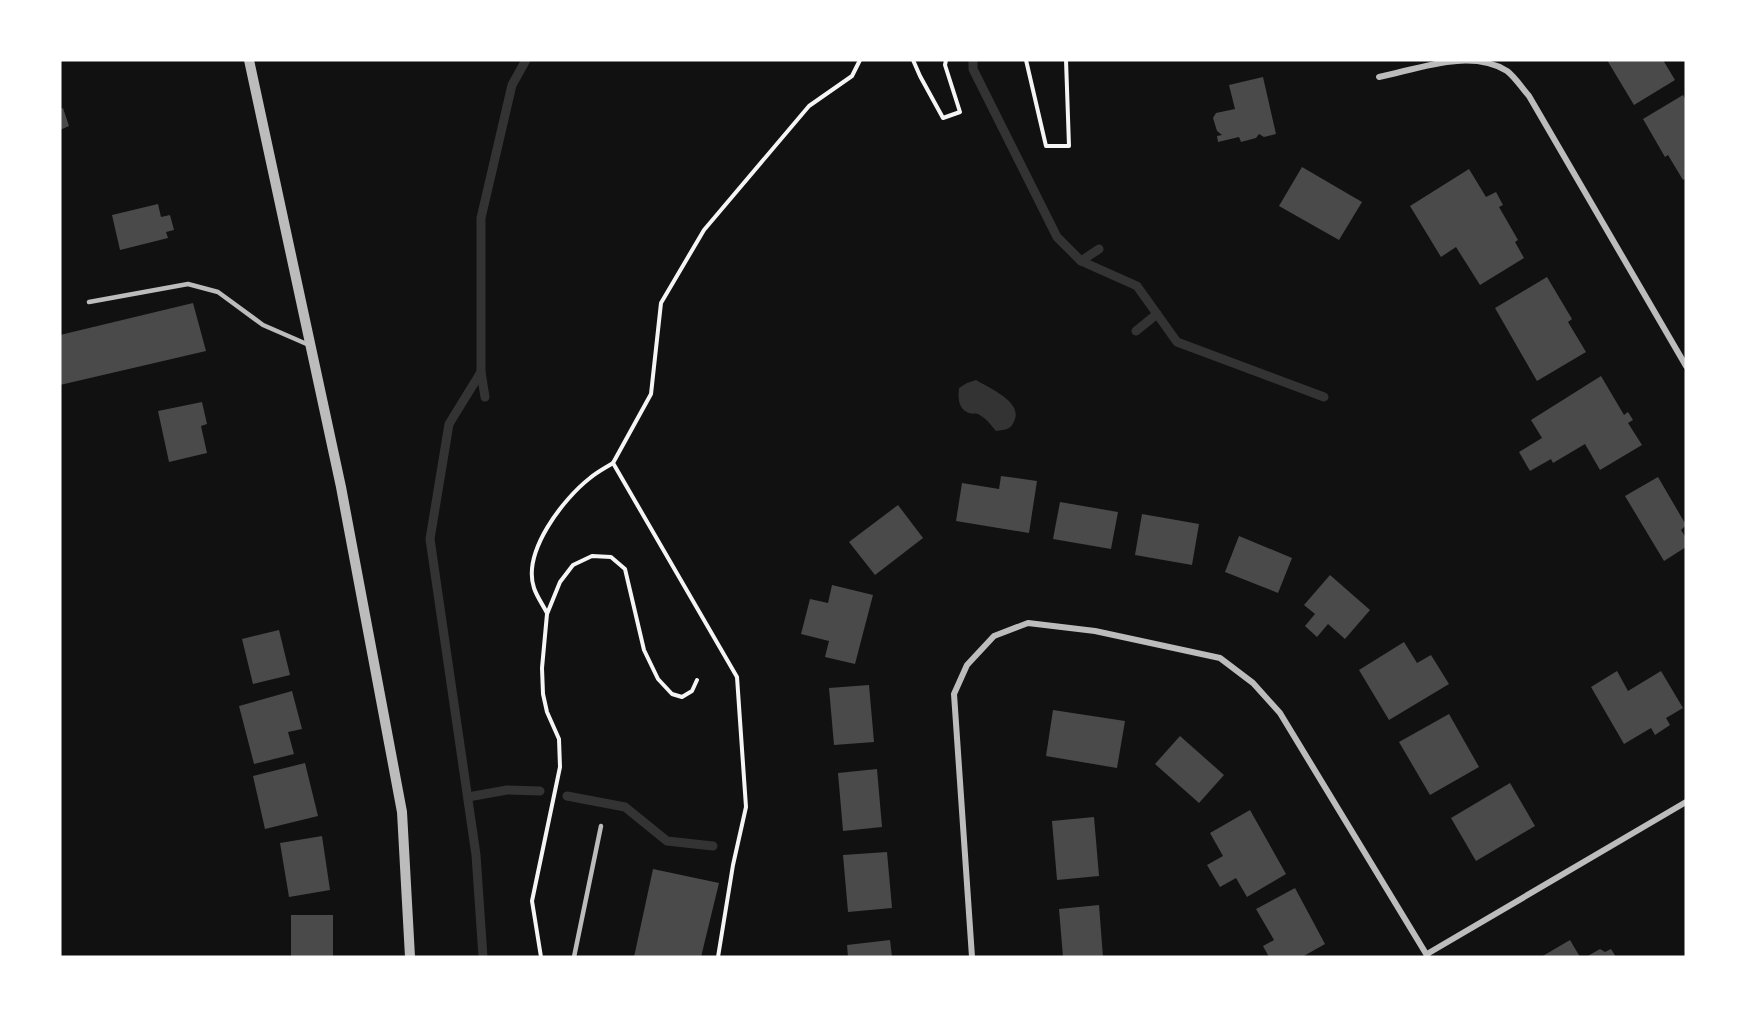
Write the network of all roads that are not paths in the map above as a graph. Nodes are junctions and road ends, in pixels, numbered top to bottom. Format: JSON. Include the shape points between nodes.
{"nodes":[{"id":1,"x":249,"y":60,"type":"edge"},
{"id":2,"x":1379,"y":78,"type":"dead end"},
{"id":3,"x":88,"y":302,"type":"dead end"},
{"id":4,"x":311,"y":346,"type":"junction"},
{"id":5,"x":1686,"y":366,"type":"edge"},
{"id":6,"x":1686,"y":802,"type":"edge"},
{"id":7,"x":601,"y":826,"type":"dead end"},
{"id":8,"x":1427,"y":956,"type":"edge"},
{"id":9,"x":410,"y":957,"type":"edge"},
{"id":10,"x":574,"y":957,"type":"edge"},
{"id":11,"x":972,"y":957,"type":"edge"}],
"edges":[{"from":1,"to":4,"type":"street"},
{"from":2,"to":5,"type":"street","via":[[1449,62],[1479,60],[1508,72],[1529,96]]},
{"from":3,"to":4,"type":"lane","via":[[188,284],[218,292],[263,325]]},
{"from":4,"to":9,"type":"street","via":[[402,812]]},
{"from":6,"to":8,"type":"street"},
{"from":7,"to":10,"type":"lane"},
{"from":8,"to":11,"type":"street","via":[[1280,713],[1253,682],[1220,658],[1028,623],[994,636],[966,665],[954,694]]}]}
